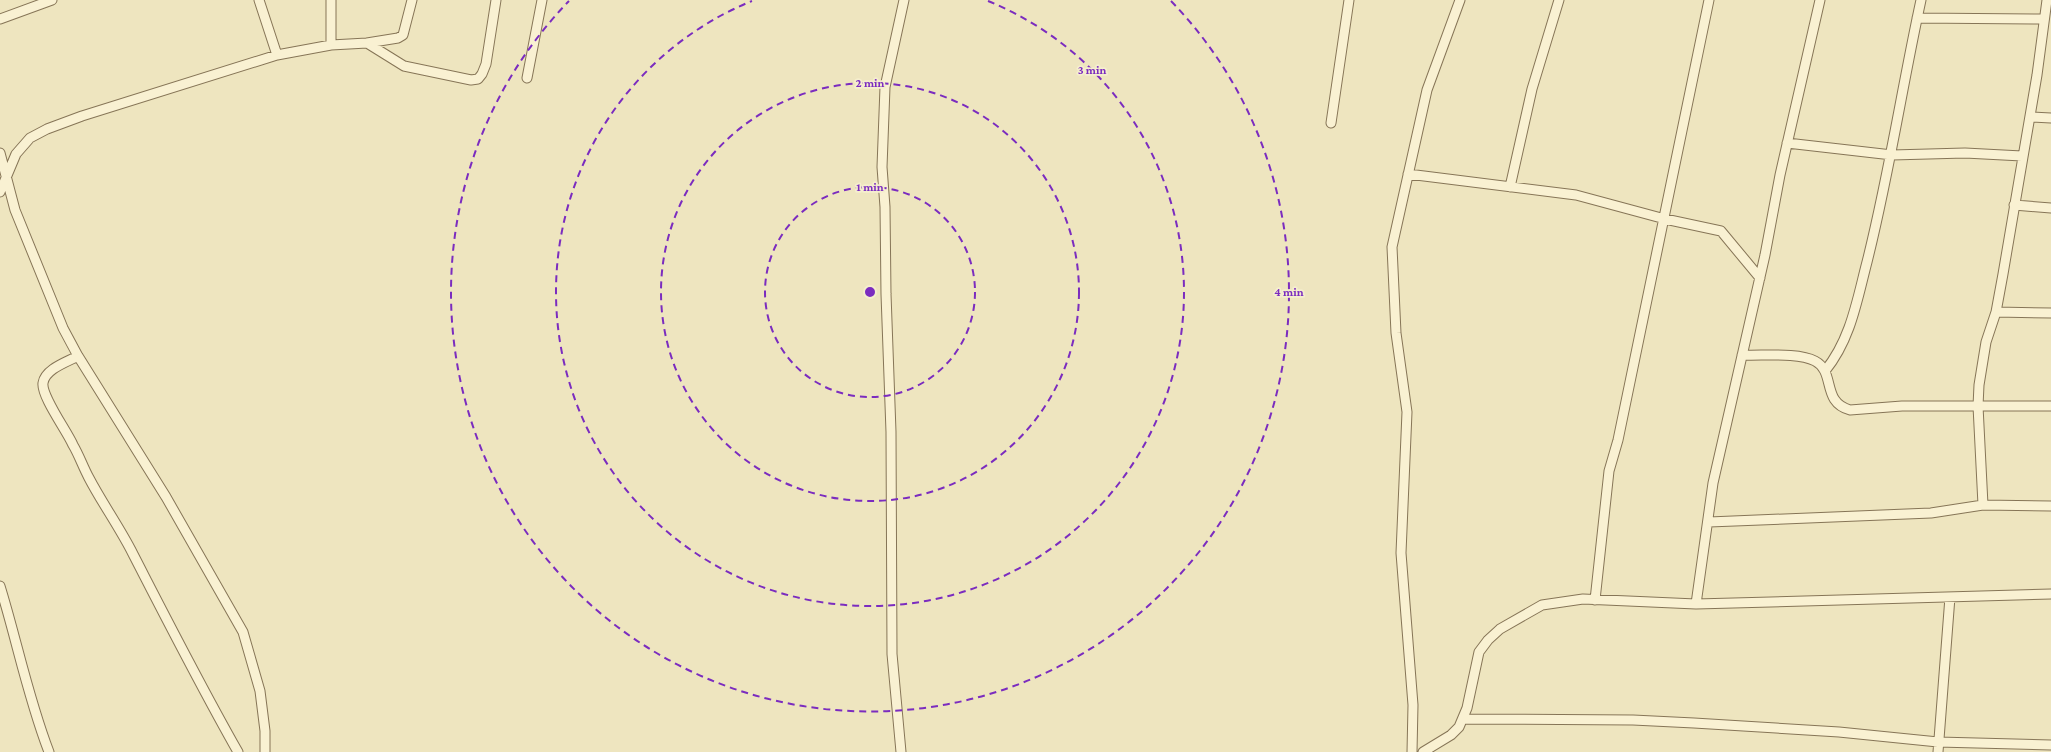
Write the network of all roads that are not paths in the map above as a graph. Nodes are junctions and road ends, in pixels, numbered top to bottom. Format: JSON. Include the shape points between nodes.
{"nodes":[{"id":1,"x":52,"y":0,"type":"edge"},
{"id":2,"x":259,"y":0,"type":"edge"},
{"id":3,"x":331,"y":0,"type":"edge"},
{"id":4,"x":412,"y":0,"type":"edge"},
{"id":5,"x":496,"y":0,"type":"edge"},
{"id":6,"x":542,"y":0,"type":"edge"},
{"id":7,"x":904,"y":0,"type":"edge"},
{"id":8,"x":1349,"y":0,"type":"edge"},
{"id":9,"x":1460,"y":0,"type":"edge"},
{"id":10,"x":1559,"y":0,"type":"edge"},
{"id":11,"x":1710,"y":0,"type":"edge"},
{"id":12,"x":1820,"y":0,"type":"edge"},
{"id":13,"x":1921,"y":0,"type":"edge"},
{"id":14,"x":2047,"y":0,"type":"edge"},
{"id":15,"x":2047,"y":16,"type":"edge"},
{"id":16,"x":1917,"y":18,"type":"junction"},
{"id":17,"x":0,"y":19,"type":"edge"},
{"id":18,"x":367,"y":43,"type":"junction"},
{"id":19,"x":331,"y":45,"type":"junction"},
{"id":20,"x":277,"y":55,"type":"junction"},
{"id":21,"x":527,"y":78,"type":"dead end"},
{"id":22,"x":2030,"y":117,"type":"junction"},
{"id":23,"x":2051,"y":118,"type":"edge"},
{"id":24,"x":1331,"y":123,"type":"dead end"},
{"id":25,"x":1787,"y":143,"type":"junction"},
{"id":26,"x":0,"y":152,"type":"edge"},
{"id":27,"x":1892,"y":155,"type":"junction"},
{"id":28,"x":2022,"y":156,"type":"junction"},
{"id":29,"x":1408,"y":174,"type":"junction"},
{"id":30,"x":7,"y":176,"type":"junction"},
{"id":31,"x":1510,"y":187,"type":"junction"},
{"id":32,"x":0,"y":192,"type":"edge"},
{"id":33,"x":2014,"y":205,"type":"junction"},
{"id":34,"x":2051,"y":208,"type":"edge"},
{"id":35,"x":1665,"y":220,"type":"junction"},
{"id":36,"x":1760,"y":278,"type":"junction"},
{"id":37,"x":1996,"y":312,"type":"junction"},
{"id":38,"x":2051,"y":313,"type":"edge"},
{"id":39,"x":1742,"y":355,"type":"junction"},
{"id":40,"x":78,"y":356,"type":"junction"},
{"id":41,"x":1825,"y":371,"type":"junction"},
{"id":42,"x":1978,"y":406,"type":"junction"},
{"id":43,"x":2051,"y":406,"type":"edge"},
{"id":44,"x":1984,"y":505,"type":"junction"},
{"id":45,"x":2051,"y":506,"type":"edge"},
{"id":46,"x":1709,"y":522,"type":"junction"},
{"id":47,"x":0,"y":586,"type":"edge"},
{"id":48,"x":2051,"y":594,"type":"edge"},
{"id":49,"x":1950,"y":597,"type":"junction"},
{"id":50,"x":1595,"y":600,"type":"junction"},
{"id":51,"x":1696,"y":604,"type":"junction"},
{"id":52,"x":1464,"y":719,"type":"junction"},
{"id":53,"x":1938,"y":742,"type":"junction"},
{"id":54,"x":2051,"y":745,"type":"edge"},
{"id":55,"x":50,"y":752,"type":"edge"},
{"id":56,"x":238,"y":752,"type":"edge"},
{"id":57,"x":265,"y":752,"type":"edge"},
{"id":58,"x":901,"y":752,"type":"edge"},
{"id":59,"x":1412,"y":752,"type":"edge"},
{"id":60,"x":1423,"y":752,"type":"edge"},
{"id":61,"x":1938,"y":752,"type":"edge"}],
"edges":[{"from":1,"to":17,"type":"street"},
{"from":2,"to":20,"type":"street"},
{"from":3,"to":19,"type":"street"},
{"from":4,"to":18,"type":"street","via":[[403,34],[398,38]]},
{"from":5,"to":18,"type":"street","via":[[486,64],[478,79],[471,80],[404,66]]},
{"from":6,"to":21,"type":"street"},
{"from":7,"to":58,"type":"street","via":[[884,92],[882,167],[891,432],[892,654]]},
{"from":8,"to":24,"type":"street"},
{"from":9,"to":29,"type":"street","via":[[1427,90]]},
{"from":10,"to":31,"type":"street","via":[[1532,90]]},
{"from":11,"to":35,"type":"street"},
{"from":12,"to":25,"type":"street"},
{"from":13,"to":16,"type":"street"},
{"from":14,"to":15,"type":"street"},
{"from":15,"to":16,"type":"street"},
{"from":15,"to":22,"type":"street"},
{"from":16,"to":27,"type":"street"},
{"from":18,"to":19,"type":"street"},
{"from":19,"to":20,"type":"street"},
{"from":20,"to":30,"type":"street","via":[[47,129],[30,138],[22,146]]},
{"from":22,"to":23,"type":"street"},
{"from":22,"to":28,"type":"street"},
{"from":25,"to":27,"type":"street"},
{"from":25,"to":36,"type":"street"},
{"from":26,"to":30,"type":"street"},
{"from":27,"to":28,"type":"street","via":[[1965,153]]},
{"from":27,"to":41,"type":"street","via":[[1852,321],[1836,357]]},
{"from":28,"to":33,"type":"street"},
{"from":29,"to":31,"type":"street"},
{"from":29,"to":59,"type":"street","via":[[1392,247],[1396,333],[1407,412],[1401,553],[1413,705]]},
{"from":30,"to":32,"type":"street"},
{"from":30,"to":40,"type":"street","via":[[15,210],[25,236],[63,328]]},
{"from":31,"to":35,"type":"street","via":[[1576,195]]},
{"from":33,"to":34,"type":"street"},
{"from":33,"to":37,"type":"street"},
{"from":35,"to":36,"type":"street","via":[[1721,231]]},
{"from":35,"to":50,"type":"street","via":[[1618,440],[1609,471]]},
{"from":36,"to":39,"type":"street"},
{"from":37,"to":38,"type":"street"},
{"from":37,"to":42,"type":"street","via":[[1982,359]]},
{"from":39,"to":41,"type":"street","via":[[1807,358],[1815,361]]},
{"from":39,"to":46,"type":"street","via":[[1713,484]]},
{"from":40,"to":56,"type":"street","via":[[44,377],[42,384],[45,393]]},
{"from":40,"to":57,"type":"street","via":[[166,497],[243,632],[260,691]]},
{"from":41,"to":42,"type":"street","via":[[1834,401],[1844,409]]},
{"from":42,"to":43,"type":"street"},
{"from":42,"to":44,"type":"street"},
{"from":44,"to":45,"type":"street"},
{"from":44,"to":46,"type":"street","via":[[1931,512]]},
{"from":46,"to":51,"type":"street"},
{"from":47,"to":55,"type":"street","via":[[15,635],[26,686]]},
{"from":48,"to":49,"type":"street"},
{"from":49,"to":51,"type":"street"},
{"from":49,"to":53,"type":"street"},
{"from":50,"to":51,"type":"street"},
{"from":50,"to":52,"type":"street","via":[[1562,601],[1542,605],[1500,629],[1479,652]]},
{"from":52,"to":53,"type":"street","via":[[1633,720],[1839,732]]},
{"from":52,"to":60,"type":"street","via":[[1451,735]]},
{"from":53,"to":54,"type":"street"},
{"from":53,"to":61,"type":"street"}]}
